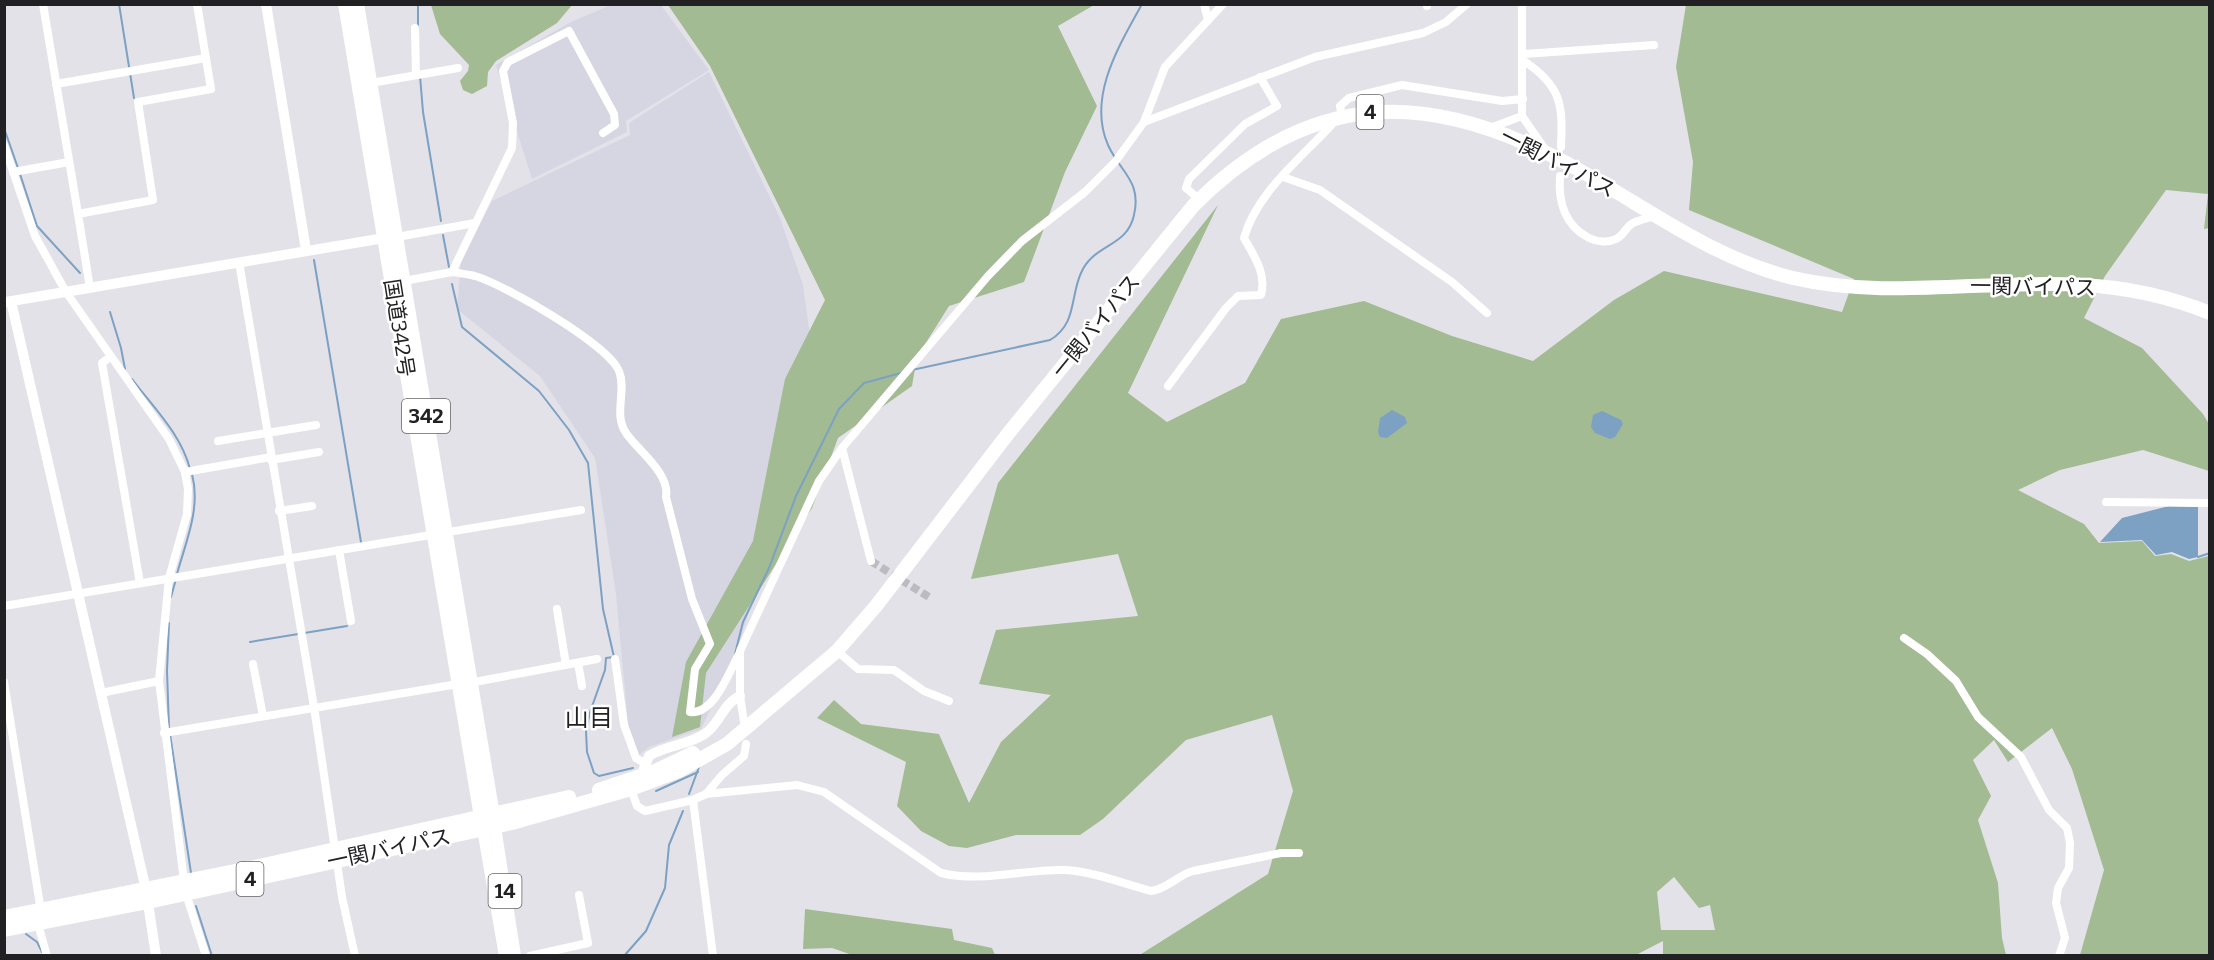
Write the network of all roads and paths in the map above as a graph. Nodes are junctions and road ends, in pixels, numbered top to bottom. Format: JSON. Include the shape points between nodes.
{"nodes":[{"id":1,"x":43,"y":4,"type":"edge"},
{"id":2,"x":197,"y":4,"type":"edge"},
{"id":3,"x":266,"y":4,"type":"edge"},
{"id":4,"x":345,"y":4,"type":"edge"},
{"id":5,"x":357,"y":4,"type":"edge"},
{"id":6,"x":1204,"y":4,"type":"edge"},
{"id":7,"x":1223,"y":4,"type":"edge"},
{"id":8,"x":1467,"y":4,"type":"edge"},
{"id":9,"x":1522,"y":4,"type":"edge"},
{"id":10,"x":1208,"y":20,"type":"junction"},
{"id":11,"x":415,"y":28,"type":"dead end"},
{"id":12,"x":1654,"y":45,"type":"dead end"},
{"id":13,"x":1524,"y":57,"type":"junction"},
{"id":14,"x":206,"y":58,"type":"junction"},
{"id":15,"x":458,"y":68,"type":"dead end"},
{"id":16,"x":416,"y":75,"type":"junction"},
{"id":17,"x":1260,"y":78,"type":"junction"},
{"id":18,"x":370,"y":83,"type":"junction"},
{"id":19,"x":56,"y":84,"type":"junction"},
{"id":20,"x":1522,"y":99,"type":"junction"},
{"id":21,"x":1522,"y":116,"type":"junction"},
{"id":22,"x":1340,"y":118,"type":"junction"},
{"id":23,"x":1144,"y":122,"type":"junction"},
{"id":24,"x":1490,"y":128,"type":"junction"},
{"id":25,"x":603,"y":133,"type":"dead end"},
{"id":26,"x":4,"y":144,"type":"edge"},
{"id":27,"x":1555,"y":151,"type":"junction"},
{"id":28,"x":69,"y":162,"type":"junction"},
{"id":29,"x":14,"y":172,"type":"junction"},
{"id":30,"x":1560,"y":176,"type":"dead end"},
{"id":31,"x":1282,"y":177,"type":"junction"},
{"id":32,"x":1200,"y":200,"type":"junction"},
{"id":33,"x":78,"y":214,"type":"junction"},
{"id":34,"x":1655,"y":216,"type":"junction"},
{"id":35,"x":475,"y":223,"type":"junction"},
{"id":36,"x":391,"y":237,"type":"junction"},
{"id":37,"x":306,"y":250,"type":"junction"},
{"id":38,"x":239,"y":262,"type":"junction"},
{"id":39,"x":452,"y":272,"type":"junction"},
{"id":40,"x":405,"y":281,"type":"junction"},
{"id":41,"x":90,"y":288,"type":"junction"},
{"id":42,"x":66,"y":292,"type":"junction"},
{"id":43,"x":8,"y":302,"type":"edge"},
{"id":44,"x":1487,"y":313,"type":"dead end"},
{"id":45,"x":2210,"y":313,"type":"edge"},
{"id":46,"x":110,"y":357,"type":"junction"},
{"id":47,"x":1168,"y":386,"type":"dead end"},
{"id":48,"x":316,"y":425,"type":"dead end"},
{"id":49,"x":267,"y":433,"type":"junction"},
{"id":50,"x":218,"y":441,"type":"dead end"},
{"id":51,"x":842,"y":448,"type":"junction"},
{"id":52,"x":320,"y":452,"type":"dead end"},
{"id":53,"x":271,"y":458,"type":"junction"},
{"id":54,"x":184,"y":471,"type":"junction"},
{"id":55,"x":2106,"y":502,"type":"dead end"},
{"id":56,"x":2210,"y":503,"type":"edge"},
{"id":57,"x":312,"y":506,"type":"dead end"},
{"id":58,"x":581,"y":510,"type":"dead end"},
{"id":59,"x":279,"y":511,"type":"junction"},
{"id":60,"x":439,"y":533,"type":"junction"},
{"id":61,"x":339,"y":550,"type":"junction"},
{"id":62,"x":287,"y":559,"type":"junction"},
{"id":63,"x":871,"y":561,"type":"tunnel mouth"},
{"id":64,"x":169,"y":578,"type":"junction"},
{"id":65,"x":140,"y":583,"type":"junction"},
{"id":66,"x":77,"y":594,"type":"junction"},
{"id":67,"x":4,"y":606,"type":"edge"},
{"id":68,"x":557,"y":609,"type":"dead end"},
{"id":69,"x":351,"y":621,"type":"dead end"},
{"id":70,"x":1904,"y":638,"type":"dead end"},
{"id":71,"x":740,"y":651,"type":"junction"},
{"id":72,"x":837,"y":651,"type":"junction"},
{"id":73,"x":597,"y":659,"type":"dead end"},
{"id":74,"x":615,"y":659,"type":"dead end"},
{"id":75,"x":578,"y":663,"type":"junction"},
{"id":76,"x":253,"y":664,"type":"dead end"},
{"id":77,"x":566,"y":665,"type":"junction"},
{"id":78,"x":159,"y":681,"type":"junction"},
{"id":79,"x":4,"y":682,"type":"edge"},
{"id":80,"x":464,"y":684,"type":"junction"},
{"id":81,"x":582,"y":686,"type":"dead end"},
{"id":82,"x":101,"y":693,"type":"junction"},
{"id":83,"x":740,"y":696,"type":"junction"},
{"id":84,"x":950,"y":701,"type":"dead end"},
{"id":85,"x":314,"y":707,"type":"junction"},
{"id":86,"x":263,"y":716,"type":"junction"},
{"id":87,"x":750,"y":721,"type":"junction"},
{"id":88,"x":164,"y":733,"type":"junction"},
{"id":89,"x":746,"y":744,"type":"dead end"},
{"id":90,"x":643,"y":770,"type":"junction"},
{"id":91,"x":631,"y":789,"type":"junction"},
{"id":92,"x":706,"y":794,"type":"junction"},
{"id":93,"x":693,"y":800,"type":"junction"},
{"id":94,"x":488,"y":822,"type":"junction"},
{"id":95,"x":1299,"y":853,"type":"dead end"},
{"id":96,"x":337,"y":855,"type":"junction"},
{"id":97,"x":185,"y":888,"type":"junction"},
{"id":98,"x":579,"y":895,"type":"dead end"},
{"id":99,"x":147,"y":896,"type":"junction"},
{"id":100,"x":4,"y":917,"type":"edge"},
{"id":101,"x":39,"y":918,"type":"junction"},
{"id":102,"x":4,"y":930,"type":"edge"},
{"id":103,"x":47,"y":956,"type":"edge"},
{"id":104,"x":156,"y":956,"type":"edge"},
{"id":105,"x":206,"y":956,"type":"edge"},
{"id":106,"x":355,"y":956,"type":"edge"},
{"id":107,"x":505,"y":956,"type":"edge"},
{"id":108,"x":515,"y":956,"type":"edge"},
{"id":109,"x":530,"y":956,"type":"edge"},
{"id":110,"x":713,"y":956,"type":"edge"},
{"id":111,"x":2059,"y":956,"type":"edge"}],
"edges":[{"from":1,"to":19,"type":"street"},
{"from":2,"to":14,"type":"street"},
{"from":3,"to":37,"type":"street"},
{"from":4,"to":36,"type":"highway","name":"国道342号","number":"342"},
{"from":5,"to":18,"type":"highway","name":"国道342号","number":"342"},
{"from":6,"to":10,"type":"street"},
{"from":7,"to":10,"type":"street"},
{"from":8,"to":17,"type":"street","via":[[1446,22],[1423,33],[1315,57]]},
{"from":9,"to":13,"type":"street"},
{"from":10,"to":23,"type":"street","via":[[1165,68]]},
{"from":11,"to":16,"type":"street"},
{"from":12,"to":13,"type":"street"},
{"from":13,"to":20,"type":"street"},
{"from":13,"to":27,"type":"street","via":[[1556,88],[1560,111]]},
{"from":14,"to":19,"type":"street"},
{"from":14,"to":33,"type":"street","via":[[211,89],[138,102],[153,200]]},
{"from":15,"to":16,"type":"street"},
{"from":16,"to":18,"type":"street"},
{"from":17,"to":23,"type":"street"},
{"from":17,"to":32,"type":"street","via":[[1277,106],[1245,123],[1189,179],[1188,192]]},
{"from":18,"to":36,"type":"highway","name":"国道342号","number":"342"},
{"from":19,"to":28,"type":"street"},
{"from":20,"to":21,"type":"street"},
{"from":20,"to":22,"type":"street","via":[[1502,101],[1402,86],[1349,98],[1340,105]]},
{"from":21,"to":24,"type":"street"},
{"from":21,"to":27,"type":"street"},
{"from":22,"to":24,"type":"highway","name":"一関バイパス","number":"4","via":[[1376,111],[1415,111]]},
{"from":22,"to":31,"type":"street"},
{"from":22,"to":32,"type":"highway","name":"一関バイパス","number":"4","via":[[1291,134],[1256,152],[1222,177]]},
{"from":23,"to":51,"type":"street","via":[[1100,177],[1022,241],[988,276]]},
{"from":24,"to":27,"type":"highway","name":"一関バイパス","number":"4"},
{"from":25,"to":35,"type":"street","via":[[615,125],[614,114],[569,31],[508,62],[503,71],[513,123],[512,148]]},
{"from":26,"to":29,"type":"street"},
{"from":27,"to":34,"type":"highway","name":"一関バイパス","number":"4"},
{"from":28,"to":29,"type":"street"},
{"from":28,"to":33,"type":"street"},
{"from":29,"to":42,"type":"street","via":[[35,236]]},
{"from":30,"to":34,"type":"street","via":[[1559,197],[1566,215],[1575,230],[1593,240],[1617,239],[1632,224]]},
{"from":31,"to":44,"type":"street","via":[[1320,190],[1452,282]]},
{"from":31,"to":47,"type":"street","via":[[1249,220],[1244,238],[1262,274],[1261,295],[1238,296]]},
{"from":32,"to":72,"type":"highway","name":"一関バイパス","number":"4","via":[[1007,435]]},
{"from":33,"to":41,"type":"street"},
{"from":34,"to":45,"type":"highway","name":"一関バイパス","number":"4","via":[[1729,257],[1793,278],[1864,287],[2082,285],[2136,292]]},
{"from":35,"to":36,"type":"street"},
{"from":35,"to":39,"type":"street"},
{"from":36,"to":37,"type":"street"},
{"from":36,"to":40,"type":"highway","name":"国道342号","number":"342"},
{"from":36,"to":60,"type":"highway","name":"国道342号","number":"342"},
{"from":37,"to":38,"type":"street"},
{"from":38,"to":41,"type":"street"},
{"from":38,"to":49,"type":"street"},
{"from":39,"to":40,"type":"street"},
{"from":39,"to":71,"type":"street","via":[[476,276],[576,329],[619,368],[624,431],[668,489],[666,497],[692,599],[710,644],[695,669],[690,711],[697,712],[709,705]]},
{"from":40,"to":60,"type":"highway","name":"国道342号","number":"342"},
{"from":41,"to":42,"type":"street"},
{"from":42,"to":43,"type":"street"},
{"from":42,"to":46,"type":"street"},
{"from":43,"to":66,"type":"street"},
{"from":46,"to":54,"type":"street","via":[[169,439]]},
{"from":46,"to":65,"type":"street","via":[[102,363]]},
{"from":48,"to":49,"type":"street"},
{"from":49,"to":50,"type":"street"},
{"from":49,"to":53,"type":"street"},
{"from":51,"to":63,"type":"street"},
{"from":51,"to":71,"type":"street","via":[[814,491]]},
{"from":52,"to":53,"type":"street"},
{"from":53,"to":54,"type":"street"},
{"from":53,"to":59,"type":"street"},
{"from":54,"to":64,"type":"street","via":[[187,514]]},
{"from":55,"to":56,"type":"street"},
{"from":57,"to":59,"type":"street"},
{"from":58,"to":60,"type":"street"},
{"from":59,"to":62,"type":"street"},
{"from":60,"to":61,"type":"street"},
{"from":60,"to":80,"type":"highway","name":"国道342号","number":"342"},
{"from":61,"to":62,"type":"street"},
{"from":61,"to":69,"type":"street"},
{"from":62,"to":64,"type":"street"},
{"from":62,"to":85,"type":"street"},
{"from":64,"to":65,"type":"street"},
{"from":64,"to":78,"type":"street"},
{"from":65,"to":66,"type":"street"},
{"from":66,"to":67,"type":"street"},
{"from":66,"to":82,"type":"street"},
{"from":68,"to":77,"type":"street"},
{"from":70,"to":111,"type":"street","via":[[1956,681],[1978,717],[2021,757],[2049,810],[2067,828],[2069,868],[2058,888],[2056,903],[2065,938]]},
{"from":71,"to":83,"type":"street"},
{"from":72,"to":84,"type":"street","via":[[858,669],[894,670],[924,691]]},
{"from":72,"to":87,"type":"highway","name":"一関バイパス","number":"4"},
{"from":73,"to":75,"type":"street"},
{"from":74,"to":90,"type":"street","via":[[624,725]]},
{"from":75,"to":77,"type":"street"},
{"from":75,"to":81,"type":"street"},
{"from":76,"to":86,"type":"street"},
{"from":77,"to":80,"type":"street"},
{"from":78,"to":82,"type":"street"},
{"from":78,"to":88,"type":"street"},
{"from":79,"to":101,"type":"street"},
{"from":80,"to":85,"type":"street"},
{"from":80,"to":94,"type":"highway","name":"国道342号","number":"342"},
{"from":82,"to":99,"type":"street"},
{"from":83,"to":87,"type":"street"},
{"from":83,"to":90,"type":"street","via":[[727,705],[706,733],[653,753]]},
{"from":85,"to":86,"type":"street"},
{"from":85,"to":96,"type":"street"},
{"from":86,"to":88,"type":"street"},
{"from":87,"to":90,"type":"highway","name":"一関バイパス","number":"4","via":[[694,753]]},
{"from":87,"to":91,"type":"highway","name":"一関バイパス","number":"4","via":[[727,744]]},
{"from":88,"to":97,"type":"street"},
{"from":89,"to":92,"type":"street","via":[[744,756]]},
{"from":90,"to":94,"type":"highway","name":"一関バイパス","number":"4","via":[[601,789]]},
{"from":91,"to":93,"type":"street","via":[[637,806],[645,811]]},
{"from":91,"to":94,"type":"highway","name":"一関バイパス","number":"4"},
{"from":92,"to":93,"type":"street"},
{"from":92,"to":95,"type":"street","via":[[797,785],[824,792],[941,873],[975,878],[1069,870],[1151,891],[1193,871],[1281,853]]},
{"from":93,"to":110,"type":"street"},
{"from":94,"to":96,"type":"highway","name":"一関バイパス","number":"4"},
{"from":94,"to":107,"type":"main road","number":"14"},
{"from":94,"to":108,"type":"main road","number":"14"},
{"from":96,"to":97,"type":"highway","name":"一関バイパス","number":"4"},
{"from":96,"to":106,"type":"street"},
{"from":97,"to":99,"type":"highway","name":"一関バイパス","number":"4"},
{"from":97,"to":105,"type":"street"},
{"from":98,"to":109,"type":"street","via":[[588,943]]},
{"from":99,"to":101,"type":"highway","name":"一関バイパス","number":"4"},
{"from":99,"to":104,"type":"street"},
{"from":100,"to":101,"type":"highway","name":"一関バイパス","number":"4"},
{"from":101,"to":102,"type":"highway","name":"一関バイパス","number":"4"},
{"from":101,"to":103,"type":"street"}]}
